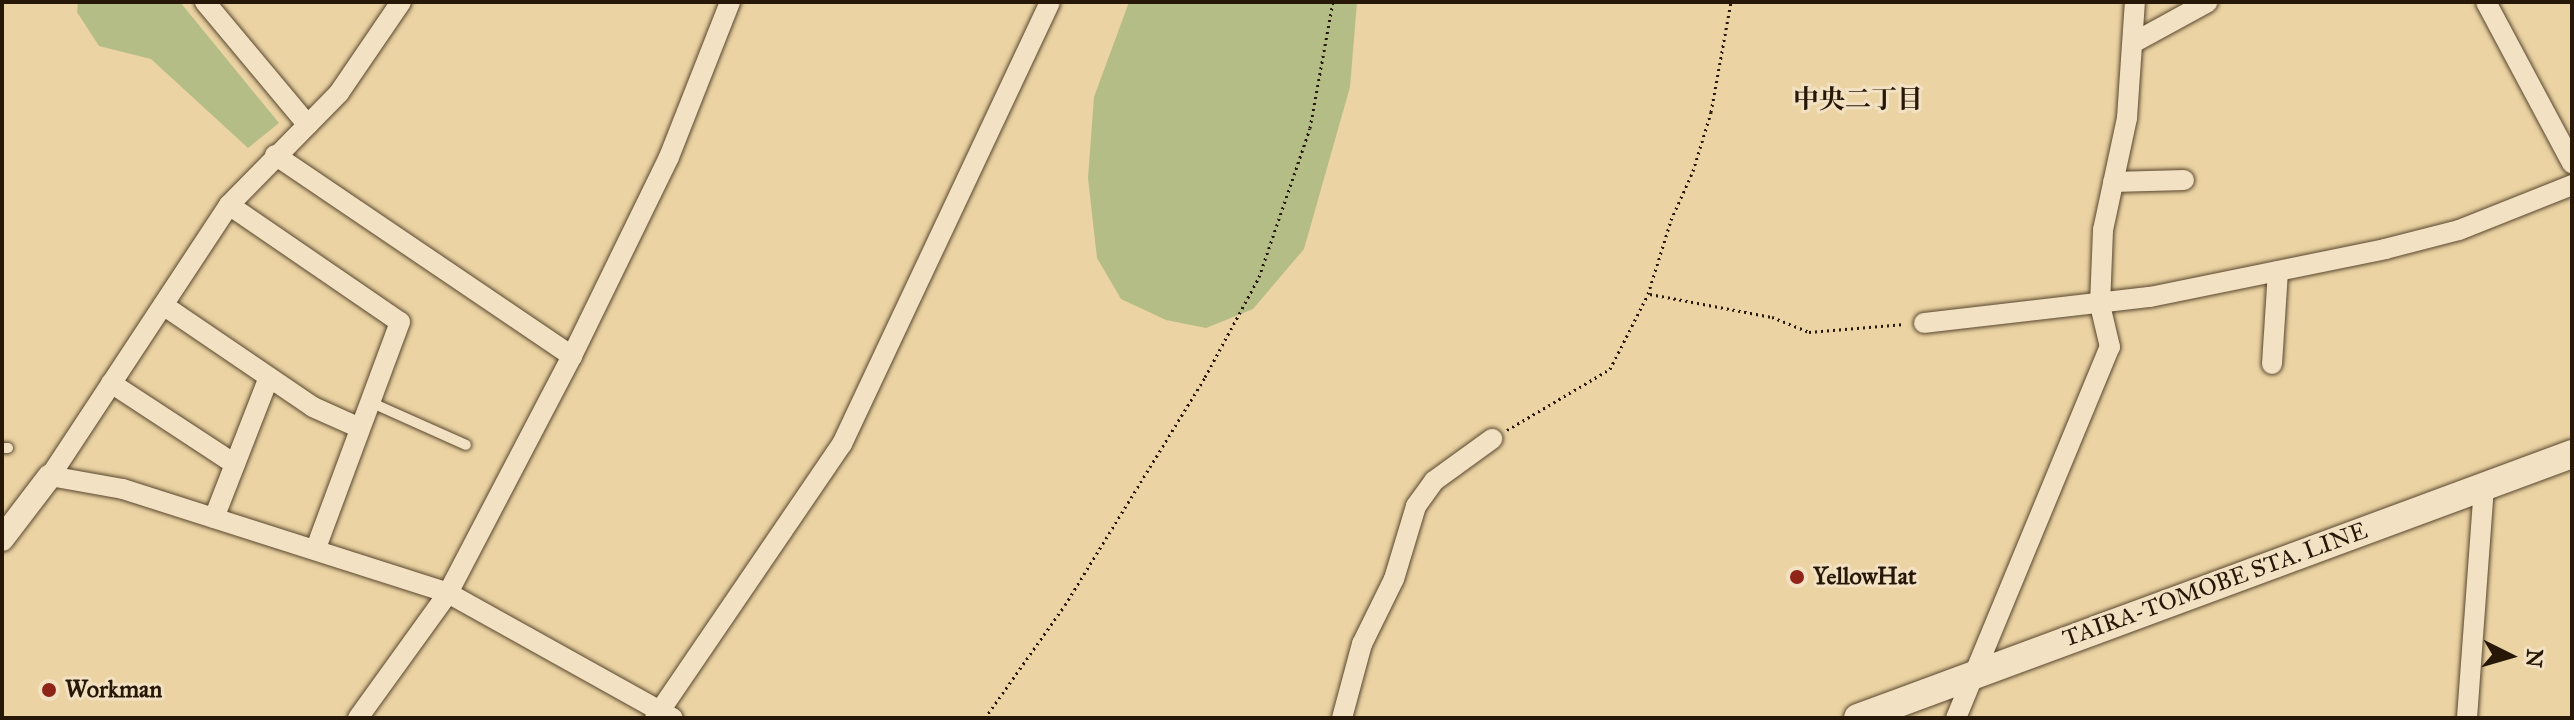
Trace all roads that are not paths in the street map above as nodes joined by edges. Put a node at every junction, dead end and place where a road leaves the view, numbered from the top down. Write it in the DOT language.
graph roads {
  1 [pos="205,2"];
  2 [pos="730,2"];
  3 [pos="1050,2"];
  4 [pos="2135,2"];
  5 [pos="2208,2"];
  6 [pos="2486,2"];
  7 [pos="399,3"];
  8 [pos="2133,43"];
  9 [pos="308,125"];
  10 [pos="275,155"];
  11 [pos="2572,163"];
  12 [pos="2184,180"];
  13 [pos="2113,182"];
  14 [pos="2572,185"];
  15 [pos="229,205"];
  16 [pos="2278,271"];
  17 [pos="163,305"];
  18 [pos="2100,305"];
  19 [pos="1924,323"];
  20 [pos="572,356"];
  21 [pos="2272,364"];
  22 [pos="269,377"];
  23 [pos="111,383"];
  24 [pos="370,402"];
  25 [pos="360,428"];
  26 [pos="1492,439"];
  27 [pos="466,445"];
  28 [pos="2572,454"];
  29 [pos="235,464"];
  30 [pos="50,476"];
  31 [pos="2484,486"];
  32 [pos="214,518"];
  33 [pos="2,539"];
  34 [pos="315,550"];
  35 [pos="448,593"];
  36 [pos="1972,676"];
  37 [pos="663,716"];
  38 [pos="358,718"];
  39 [pos="1342,718"];
  40 [pos="1858,718"];
  41 [pos="1956,718"];
  42 [pos="2467,718"];
  1 -- 9 [label="street"];
  2 -- 20 [label="street"];
  3 -- 37 [label="street"];
  4 -- 8 [label="street"];
  5 -- 8 [label="street"];
  6 -- 11 [label="street"];
  7 -- 9 [label="street"];
  8 -- 13 [label="street"];
  9 -- 10 [label="street"];
  10 -- 15 [label="street"];
  10 -- 20 [label="street"];
  12 -- 13 [label="street"];
  13 -- 18 [label="street"];
  14 -- 16 [label="street"];
  15 -- 17 [label="street"];
  15 -- 24 [label="street"];
  16 -- 18 [label="street"];
  16 -- 21 [label="street"];
  17 -- 22 [label="street"];
  17 -- 23 [label="street"];
  18 -- 19 [label="street"];
  18 -- 36 [label="street"];
  20 -- 35 [label="street"];
  22 -- 25 [label="street"];
  22 -- 29 [label="street"];
  23 -- 29 [label="street"];
  23 -- 30 [label="street"];
  24 -- 25 [label="street"];
  24 -- 27 [label="lane"];
  25 -- 34 [label="street"];
  26 -- 39 [label="street"];
  28 -- 31 [label="main road, TAIRA-TOMOBE STA. LINE"];
  29 -- 32 [label="street"];
  30 -- 32 [label="street"];
  30 -- 33 [label="street"];
  31 -- 36 [label="main road, TAIRA-TOMOBE STA. LINE"];
  31 -- 42 [label="street"];
  32 -- 34 [label="street"];
  34 -- 35 [label="street"];
  35 -- 37 [label="street"];
  35 -- 38 [label="street"];
  36 -- 40 [label="main road, TAIRA-TOMOBE STA. LINE"];
  36 -- 41 [label="street"];
}
